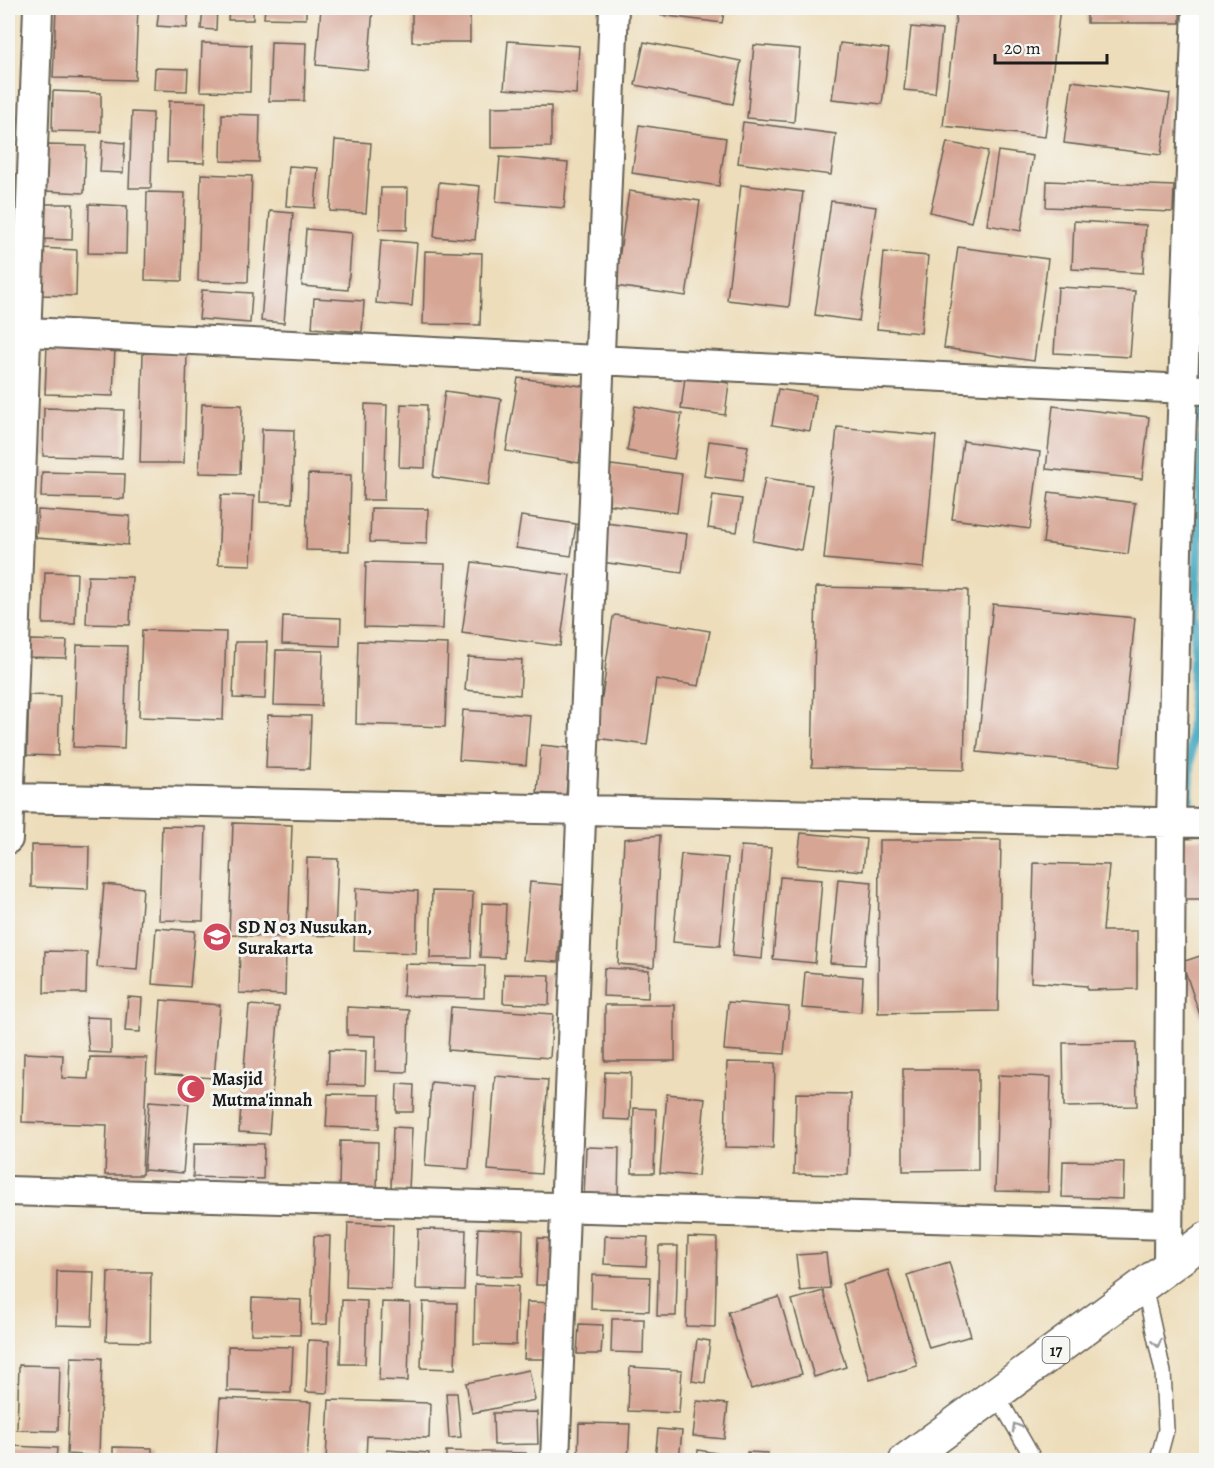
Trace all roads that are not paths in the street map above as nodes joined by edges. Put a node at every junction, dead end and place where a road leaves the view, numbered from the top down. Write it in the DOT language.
graph roads {
  1 [pos="38,8"];
  2 [pos="614,8"];
  3 [pos="1197,8"];
  4 [pos="17,332"];
  5 [pos="600,361"];
  6 [pos="1193,390"];
  7 [pos="8,798"];
  8 [pos="581,810"];
  9 [pos="1185,823"];
  10 [pos="8,839"];
  11 [pos="8,1191"];
  12 [pos="566,1207"];
  13 [pos="1168,1225"];
  14 [pos="1206,1239"];
  15 [pos="1156,1276"];
  16 [pos="996,1394"];
  17 [pos="555,1461"];
  18 [pos="906,1461"];
  19 [pos="1034,1461"];
  20 [pos="1158,1461"];
  1 -- 4 [label="street"];
  2 -- 5 [label="street"];
  3 -- 6 [label="street"];
  4 -- 5 [label="street"];
  4 -- 7 [label="street"];
  5 -- 6 [label="street"];
  5 -- 8 [label="street"];
  6 -- 9 [label="street"];
  7 -- 8 [label="street"];
  7 -- 10 [label="street"];
  8 -- 9 [label="street"];
  8 -- 12 [label="street"];
  9 -- 13 [label="street"];
  11 -- 12 [label="street"];
  12 -- 13 [label="street"];
  12 -- 17 [label="street"];
  13 -- 15 [label="street"];
  14 -- 15 [label="highway, 17"];
  15 -- 16 [label="highway, 17"];
  15 -- 20 [label="lane, one-way"];
  16 -- 18 [label="highway, 17"];
  19 -- 16 [label="lane, one-way"];
}
